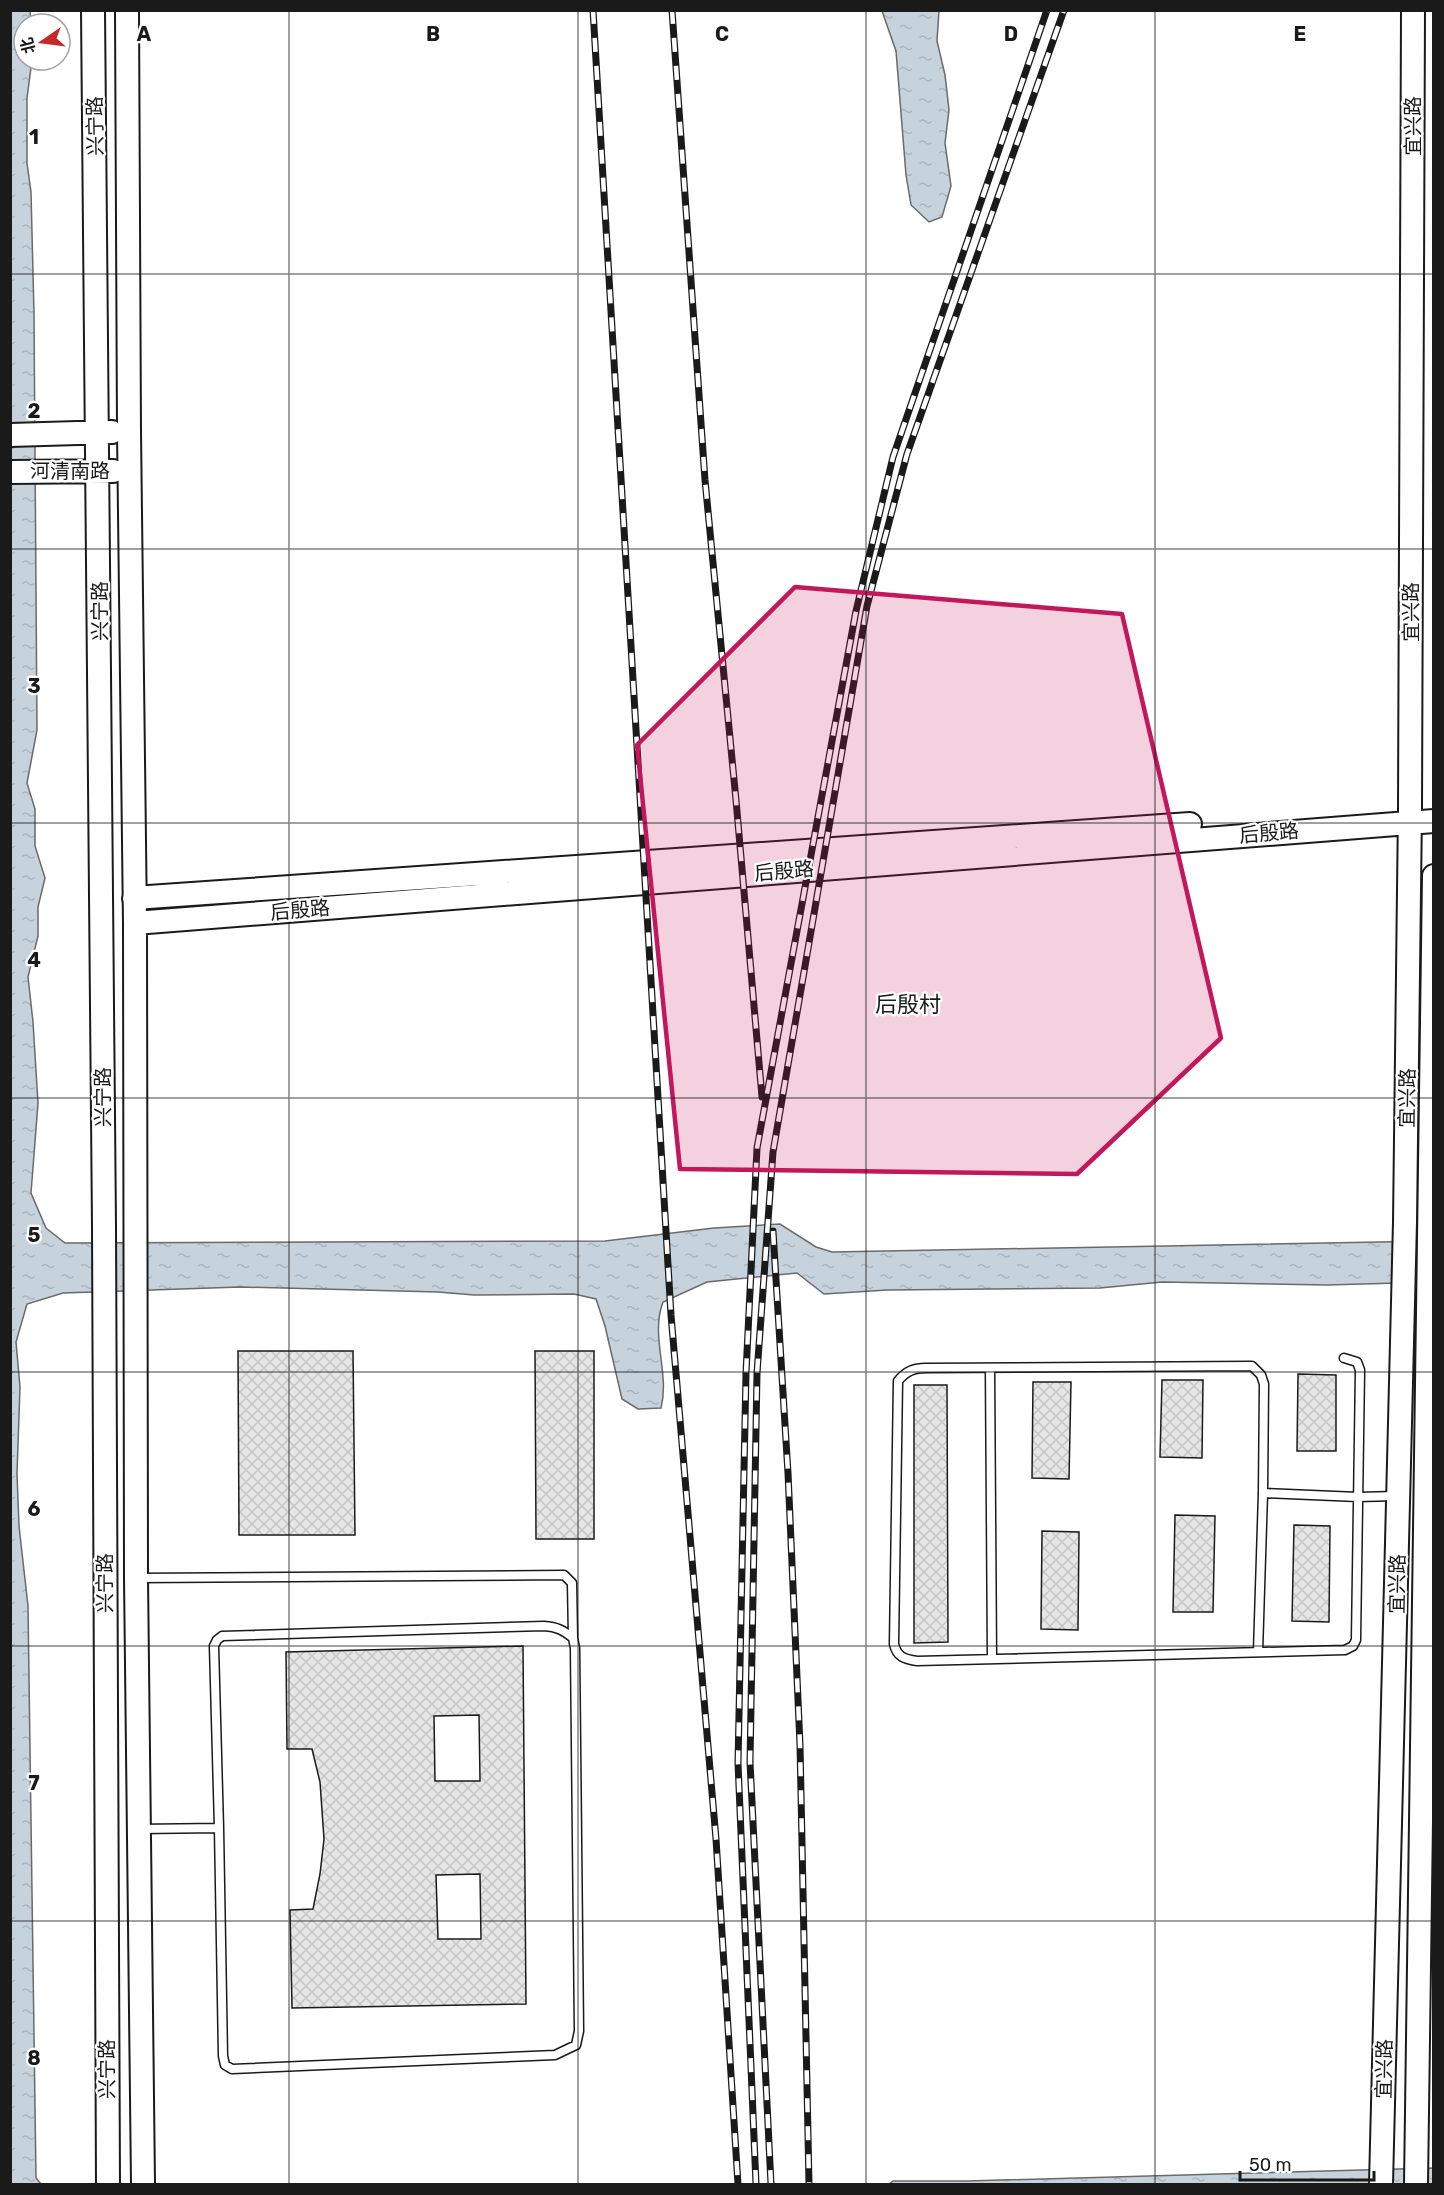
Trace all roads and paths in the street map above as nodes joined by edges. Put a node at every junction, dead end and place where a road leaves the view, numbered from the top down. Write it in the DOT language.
graph roads {
  1 [pos="93,10"];
  2 [pos="127,10"];
  3 [pos="1413,10"];
  4 [pos="129,431"];
  5 [pos="98,432"];
  6 [pos="16,435"];
  7 [pos="99,471"];
  8 [pos="130,471"];
  9 [pos="20,472"];
  10 [pos="1434,807"];
  11 [pos="1410,815"];
  12 [pos="1434,821"];
  13 [pos="1434,876"];
  14 [pos="134,898"];
  15 [pos="135,923"];
  16 [pos="1344,1358"];
  17 [pos="990,1368"];
  18 [pos="1263,1493"];
  19 [pos="1399,1496"];
  20 [pos="1358,1497"];
  21 [pos="136,1578"];
  22 [pos="573,1638"];
  23 [pos="1258,1653"];
  24 [pos="993,1659"];
  25 [pos="219,1828"];
  26 [pos="139,1829"];
  27 [pos="143,2174"];
  28 [pos="108,2177"];
  29 [pos="1382,2184"];
  30 [pos="1416,2184"];
  1 -- 5 [label="main road, 兴宁路"];
  2 -- 4 [label="main road"];
  3 -- 11 [label="main road, 宜兴路"];
  4 -- 5 [label="main road, 河清南路"];
  4 -- 8 [label="main road"];
  5 -- 6 [label="main road, 河清南路"];
  5 -- 7 [label="main road, 兴宁路"];
  7 -- 8 [label="main road, 河清南路"];
  7 -- 9 [label="main road, 河清南路"];
  7 -- 28 [label="main road, 兴宁路"];
  8 -- 14 [label="main road"];
  10 -- 11 [label="main road, 后殷路"];
  11 -- 12 [label="main road, 后殷路"];
  11 -- 14 [label="main road, 后殷路"];
  11 -- 15 [label="main road, 后殷路"];
  11 -- 19 [label="main road, 宜兴路"];
  13 -- 30 [label="main road, 宜兴路"];
  14 -- 15 [label="main road"];
  15 -- 21 [label="main road"];
  16 -- 20 [label="lane"];
  17 -- 18 [label="lane"];
  17 -- 24 [label="lane"];
  17 -- 24 [label="lane"];
  18 -- 20 [label="lane"];
  18 -- 23 [label="lane"];
  19 -- 20 [label="lane"];
  19 -- 29 [label="main road, 宜兴路"];
  20 -- 23 [label="lane"];
  21 -- 22 [label="lane"];
  21 -- 26 [label="main road"];
  22 -- 25 [label="lane"];
  22 -- 25 [label="lane"];
  23 -- 24 [label="lane"];
  25 -- 26 [label="lane"];
  26 -- 27 [label="main road"];
}
